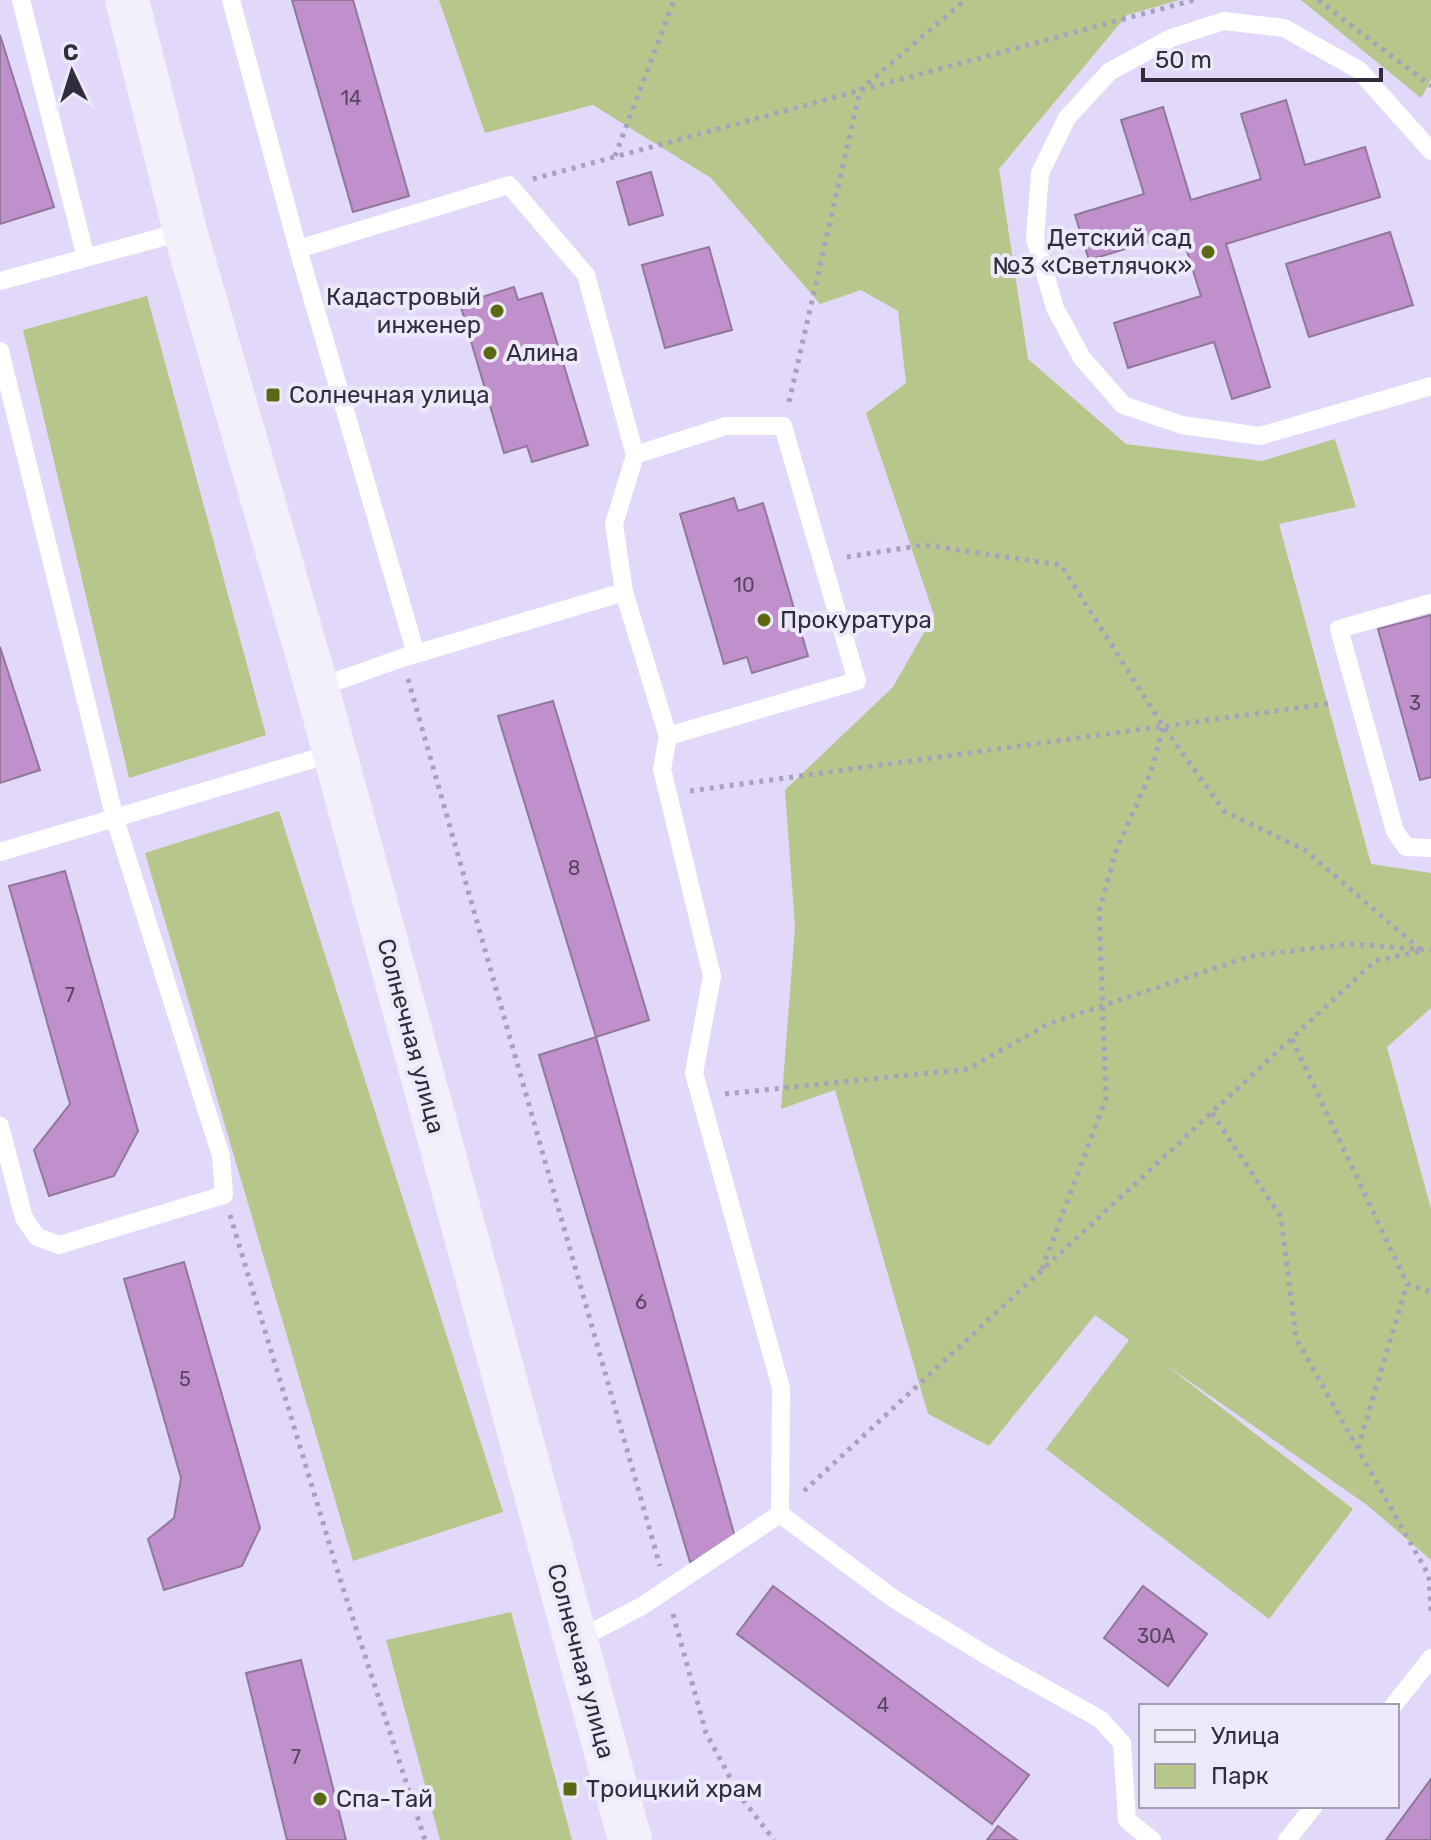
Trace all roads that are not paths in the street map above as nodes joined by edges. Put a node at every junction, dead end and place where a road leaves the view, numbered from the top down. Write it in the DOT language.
graph roads {
  1 [pos="21,0"];
  2 [pos="127,0"];
  3 [pos="231,0"];
  4 [pos="1431,151"];
  5 [pos="185,231"];
  6 [pos="298,249"];
  7 [pos="86,258"];
  8 [pos="0,281"];
  9 [pos="0,351"];
  10 [pos="1431,386"];
  11 [pos="635,455"];
  12 [pos="624,592"];
  13 [pos="1431,603"];
  14 [pos="409,656"];
  15 [pos="317,688"];
  16 [pos="668,736"];
  17 [pos="334,753"];
  18 [pos="115,819"];
  19 [pos="1431,848"];
  20 [pos="0,852"];
  21 [pos="0,1126"];
  22 [pos="780,1514"];
  23 [pos="575,1641"];
  24 [pos="1431,1658"];
  25 [pos="1395,1704"];
  26 [pos="1312,1808"];
  27 [pos="630,1840"];
  28 [pos="1152,1840"];
  29 [pos="1287,1840"];
  1 -- 7 [label="lane"];
  2 -- 5 [label="main road, Солнечная улица"];
  3 -- 6 [label="lane"];
  4 -- 10 [label="lane"];
  5 -- 7 [label="lane"];
  5 -- 15 [label="main road, Солнечная улица"];
  6 -- 11 [label="lane"];
  6 -- 14 [label="lane"];
  7 -- 8 [label="lane"];
  9 -- 18 [label="lane"];
  11 -- 12 [label="lane"];
  11 -- 16 [label="lane"];
  12 -- 14 [label="lane"];
  12 -- 16 [label="lane"];
  13 -- 19 [label="lane"];
  14 -- 15 [label="lane"];
  15 -- 17 [label="main road, Солнечная улица"];
  16 -- 22 [label="lane"];
  17 -- 18 [label="lane"];
  17 -- 23 [label="main road, Солнечная улица"];
  18 -- 20 [label="lane"];
  18 -- 21 [label="lane"];
  22 -- 23 [label="lane"];
  22 -- 28 [label="lane"];
  23 -- 27 [label="main road, Солнечная улица"];
  24 -- 25 [label="lane"];
  26 -- 29 [label="lane"];
}
